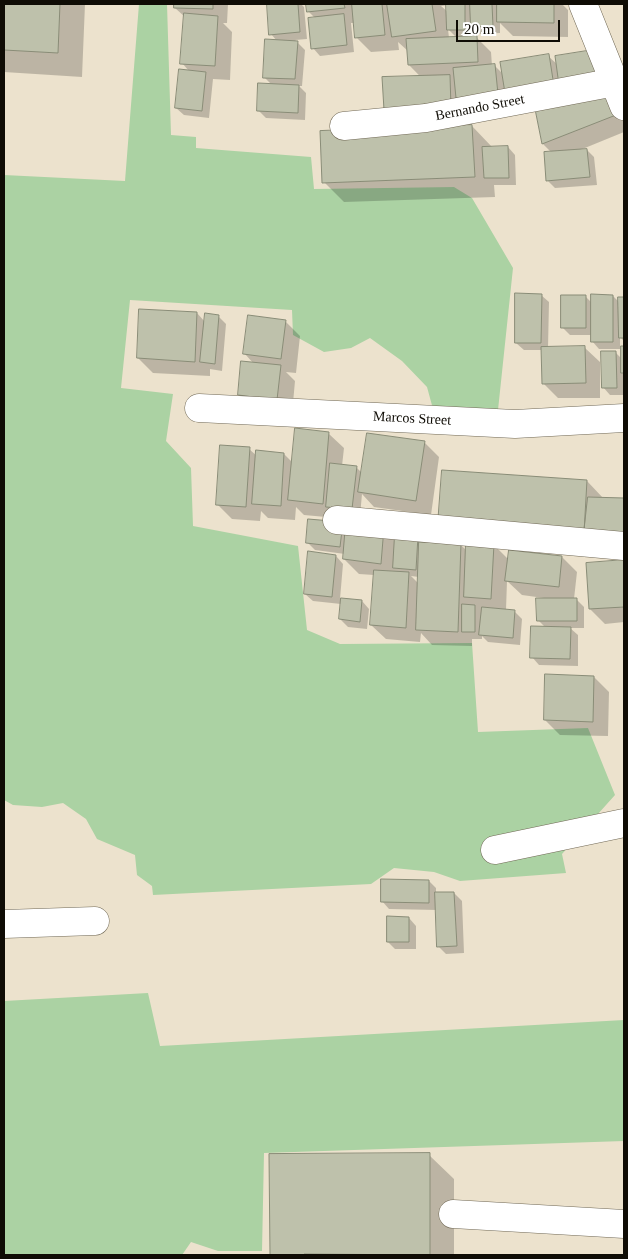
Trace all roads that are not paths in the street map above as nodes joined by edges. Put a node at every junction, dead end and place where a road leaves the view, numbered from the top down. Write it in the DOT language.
graph roads {
  1 [pos="583,4"];
  2 [pos="620,94"];
  3 [pos="344,126"];
  4 [pos="199,408"];
  5 [pos="624,418"];
  6 [pos="337,520"];
  7 [pos="624,546"];
  8 [pos="624,823"];
  9 [pos="494,850"];
  10 [pos="95,922"];
  11 [pos="4,924"];
  12 [pos="454,1214"];
  13 [pos="624,1224"];
  1 -- 2 [label="street"];
  2 -- 3 [label="street, Bernando Street"];
  4 -- 5 [label="street, Marcos Street"];
  6 -- 7 [label="street"];
  8 -- 9 [label="street"];
  10 -- 11 [label="street"];
  12 -- 13 [label="street"];
}
